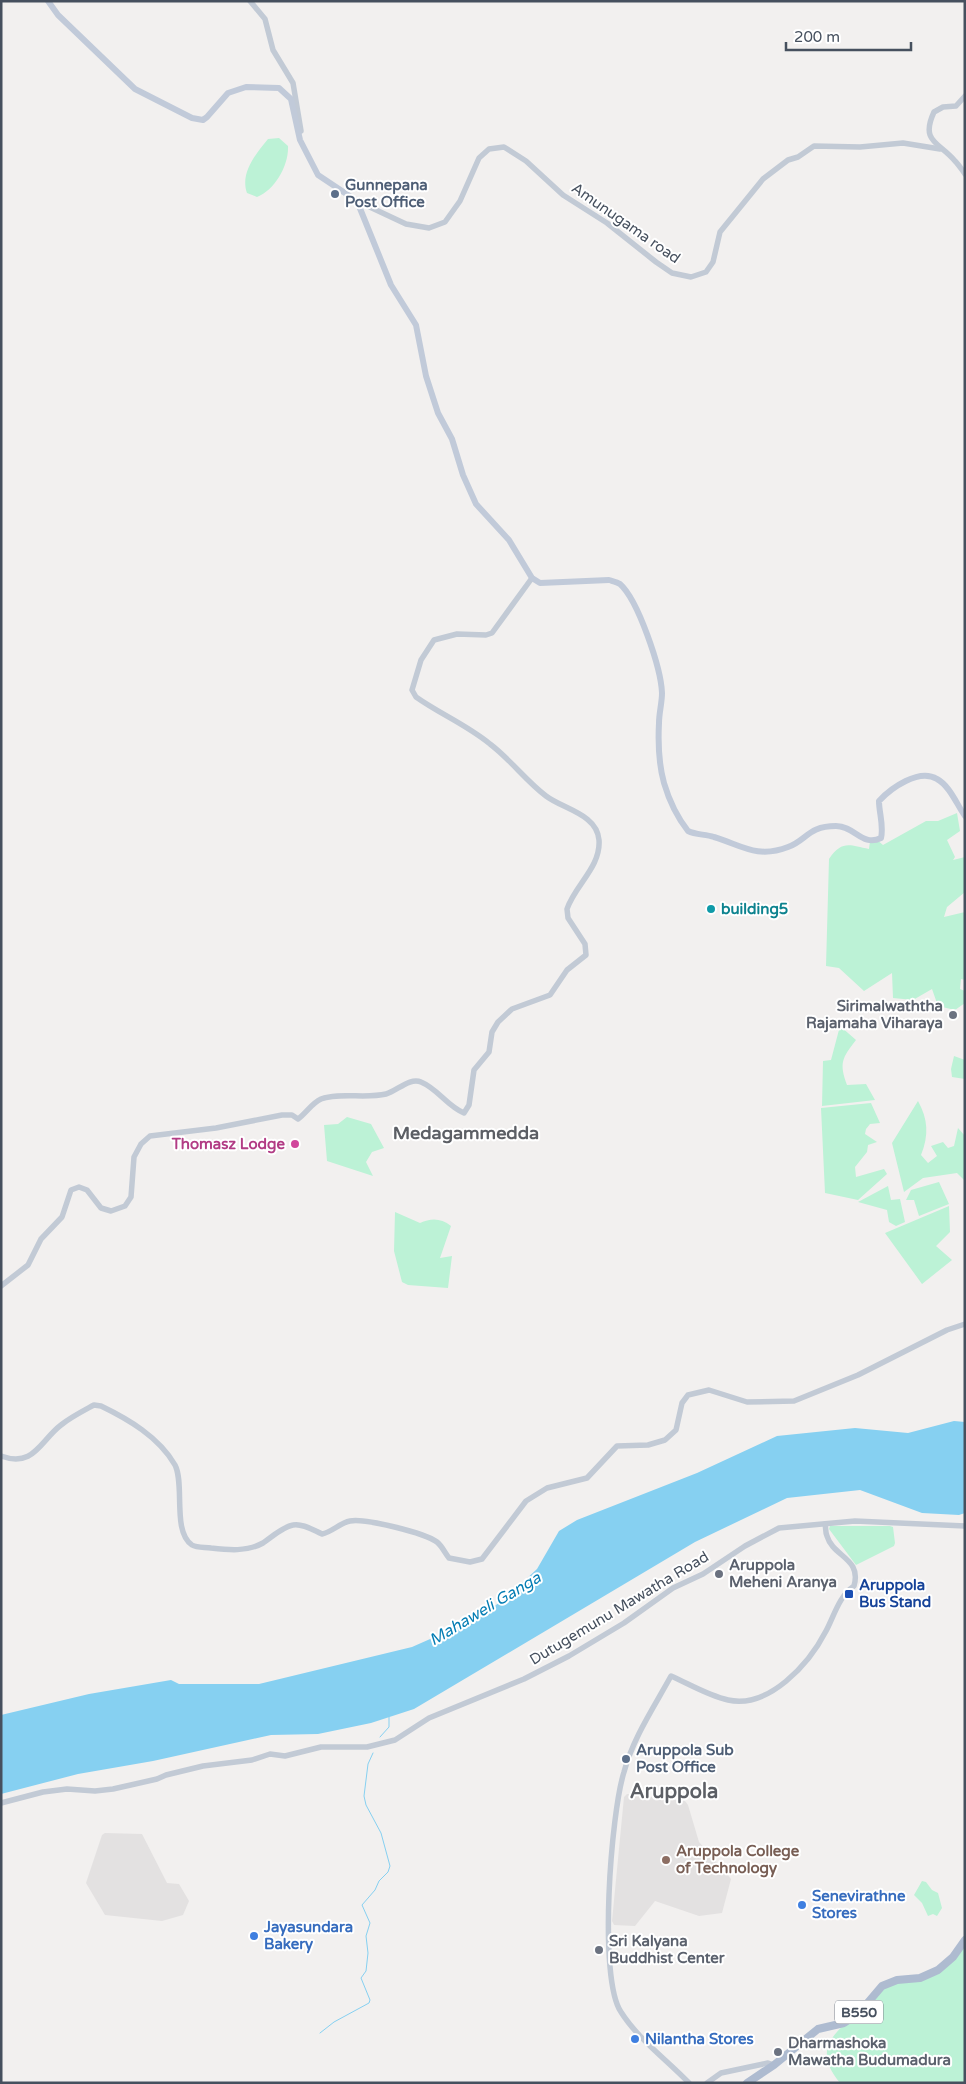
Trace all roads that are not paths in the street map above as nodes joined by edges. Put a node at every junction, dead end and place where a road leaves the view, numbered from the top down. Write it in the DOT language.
graph roads {
  1 [pos="48,1"];
  2 [pos="250,1"];
  3 [pos="965,96"];
  4 [pos="300,140"];
  5 [pos="940,149"];
  6 [pos="965,174"];
  7 [pos="357,201"];
  8 [pos="532,578"];
  9 [pos="965,816"];
  10 [pos="1,1286"];
  11 [pos="965,1324"];
  12 [pos="1,1456"];
  13 [pos="825,1524"];
  14 [pos="965,1526"];
  15 [pos="1,1803"];
  16 [pos="965,1940"];
  17 [pos="774,2065"];
  18 [pos="689,2083"];
  19 [pos="707,2083"];
  20 [pos="747,2083"];
  1 -- 4 [label="main road"];
  2 -- 4 [label="street"];
  3 -- 5 [label="street"];
  4 -- 7 [label="main road"];
  5 -- 6 [label="street"];
  5 -- 7 [label="street, Amunugama road"];
  7 -- 8 [label="main road"];
  8 -- 9 [label="main road"];
  8 -- 10 [label="street"];
  11 -- 12 [label="street"];
  13 -- 14 [label="street, Dutugemunu Mawatha Road"];
  13 -- 15 [label="street, Dutugemunu Mawatha Road"];
  13 -- 18 [label="street"];
  16 -- 17 [label="main road, B550"];
  17 -- 19 [label="street"];
  17 -- 20 [label="main road, B550"];
}
